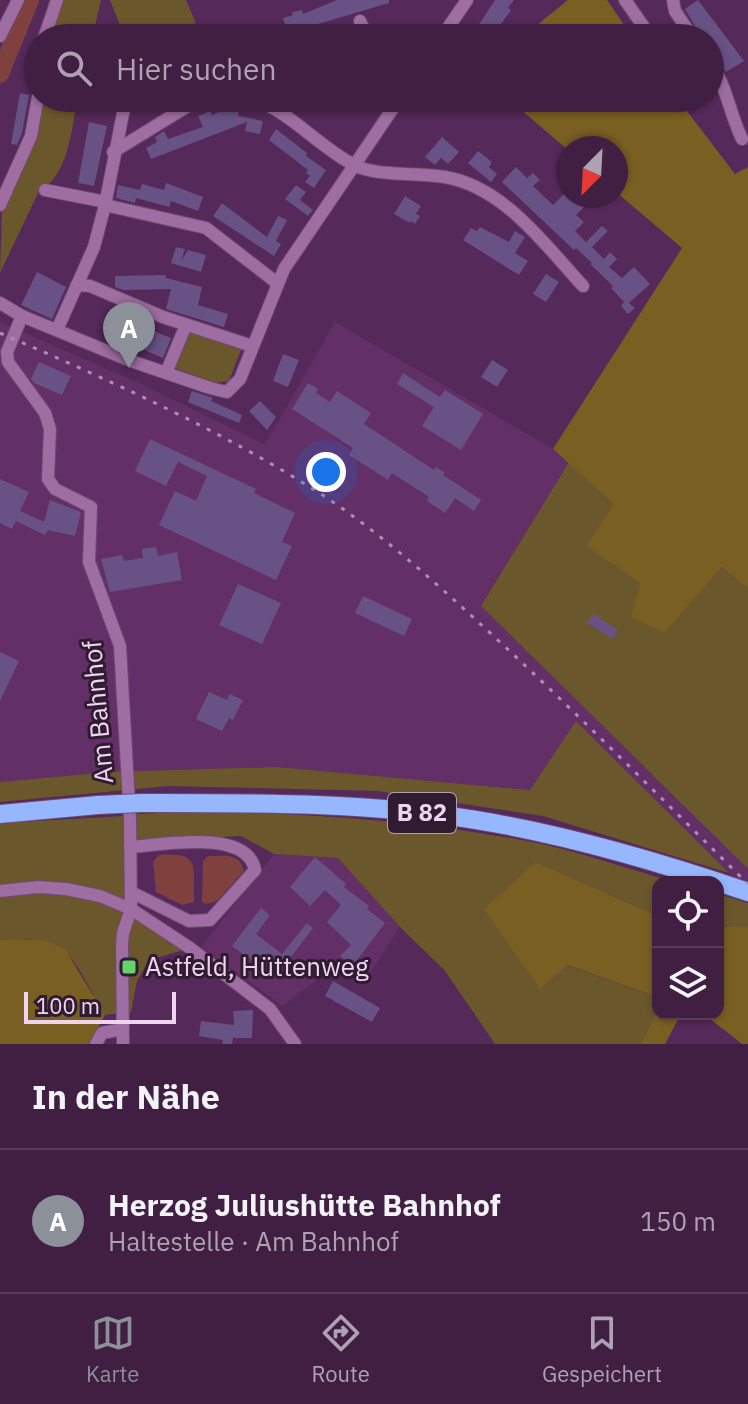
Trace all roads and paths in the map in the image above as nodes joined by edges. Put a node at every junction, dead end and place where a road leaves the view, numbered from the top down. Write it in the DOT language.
graph roads {
  1 [pos="18,0"];
  2 [pos="57,0"];
  3 [pos="467,0"];
  4 [pos="625,0"];
  5 [pos="673,0"];
  6 [pos="360,21"];
  7 [pos="49,24"];
  8 [pos="361,24"];
  9 [pos="451,24"];
  10 [pos="642,24"];
  11 [pos="684,24"];
  12 [pos="0,36"];
  13 [pos="724,89"];
  14 [pos="35,112"];
  15 [pos="123,112"];
  16 [pos="178,112"];
  17 [pos="279,112"];
  18 [pos="390,112"];
  19 [pos="742,139"];
  20 [pos="113,152"];
  21 [pos="354,165"];
  22 [pos="45,190"];
  23 [pos="106,204"];
  24 [pos="0,205"];
  25 [pos="277,283"];
  26 [pos="77,285"];
  27 [pos="583,286"];
  28 [pos="0,303"];
  29 [pos="22,316"];
  30 [pos="186,325"];
  31 [pos="57,330"];
  32 [pos="252,346"];
  33 [pos="166,373"];
  34 [pos="0,814"];
  35 [pos="130,847"];
  36 [pos="0,891"];
  37 [pos="131,892"];
  38 [pos="748,892"];
  39 [pos="131,909"];
  40 [pos="123,1029"];
  41 [pos="96,1044"];
  42 [pos="123,1044"];
  43 [pos="295,1044"];
  1 -- 12 [label="street"];
  2 -- 7 [label="street"];
  3 -- 9 [label="street"];
  4 -- 10 [label="street"];
  5 -- 11 [label="street"];
  6 -- 8 [label="street"];
  13 -- 19 [label="street"];
  14 -- 24 [label="street"];
  15 -- 20 [label="street"];
  16 -- 20 [label="street"];
  17 -- 21 [label="street"];
  18 -- 21 [label="street"];
  20 -- 23 [label="street"];
  21 -- 25 [label="street"];
  21 -- 27 [label="street"];
  22 -- 23 [label="street"];
  23 -- 25 [label="street"];
  23 -- 26 [label="street"];
  25 -- 32 [label="street"];
  26 -- 30 [label="street"];
  26 -- 31 [label="street"];
  28 -- 29 [label="street"];
  29 -- 31 [label="street"];
  29 -- 35 [label="street, Am Bahnhof"];
  30 -- 32 [label="street"];
  30 -- 33 [label="street"];
  31 -- 33 [label="street"];
  32 -- 33 [label="street"];
  34 -- 38 [label="highway, B 82, bridge"];
  35 -- 37 [label="street, Am Bahnhof"];
  35 -- 37 [label="street"];
  36 -- 39 [label="street"];
  37 -- 39 [label="street, Am Bahnhof"];
  39 -- 40 [label="street, Am Bahnhof"];
  39 -- 43 [label="street"];
  40 -- 41 [label="street"];
  40 -- 42 [label="street, Am Bahnhof"];
}
